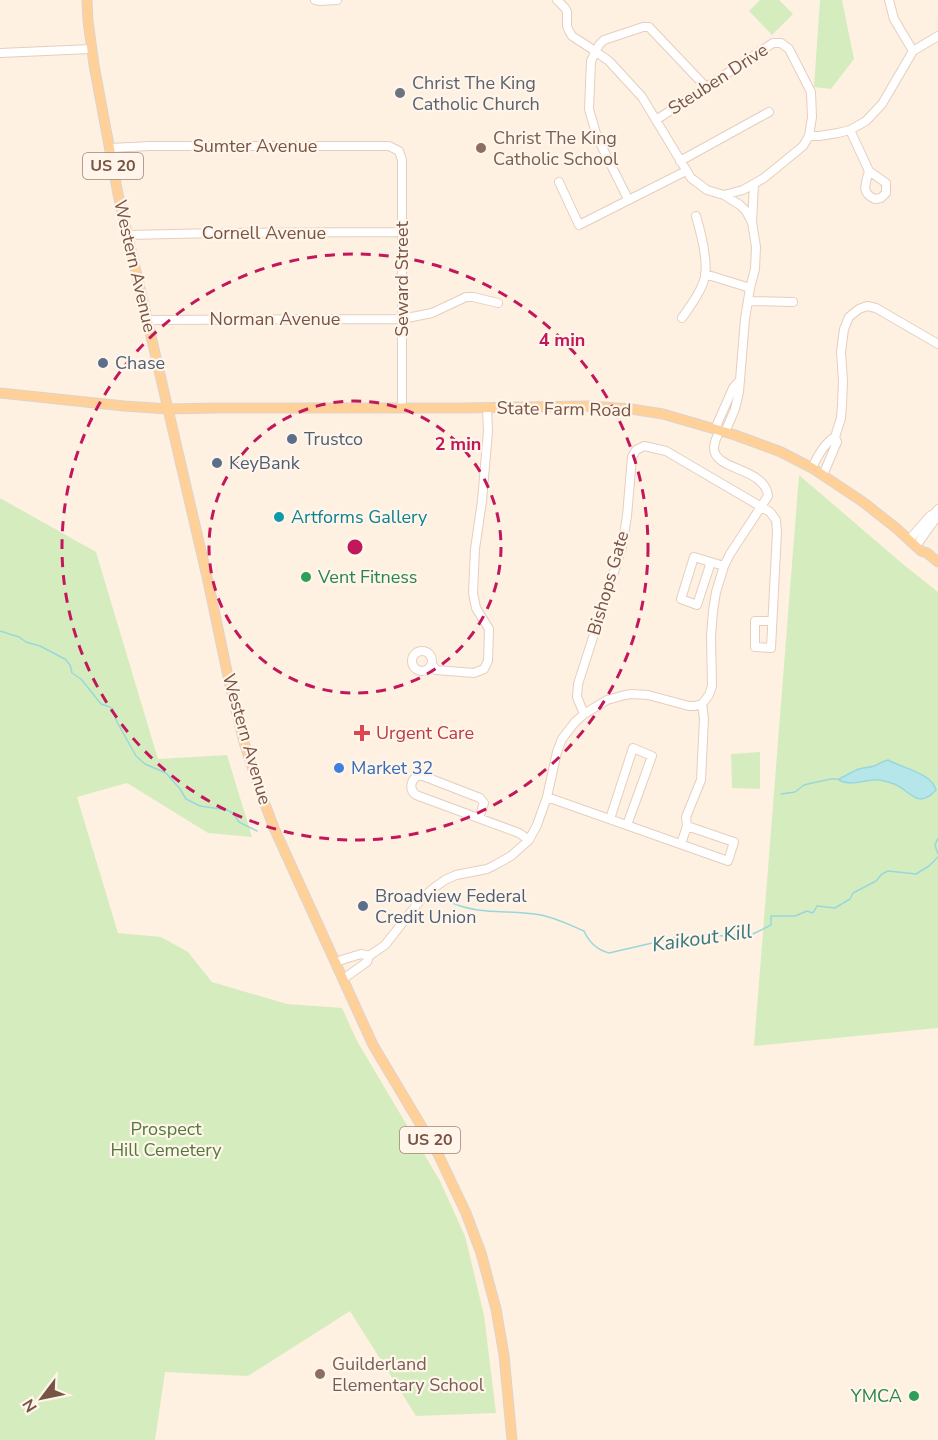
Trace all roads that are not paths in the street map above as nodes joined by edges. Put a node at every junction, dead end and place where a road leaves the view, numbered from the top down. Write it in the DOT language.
graph roads {
  1 [pos="87,0"];
  2 [pos="315,0"];
  3 [pos="337,0"];
  4 [pos="556,0"];
  5 [pos="889,0"];
  6 [pos="938,36"];
  7 [pos="91,49"];
  8 [pos="595,51"];
  9 [pos="913,51"];
  10 [pos="0,53"];
  11 [pos="705,86"];
  12 [pos="769,112"];
  13 [pos="656,120"];
  14 [pos="850,130"];
  15 [pos="809,136"];
  16 [pos="110,148"];
  17 [pos="399,151"];
  18 [pos="680,161"];
  19 [pos="686,171"];
  20 [pos="869,171"];
  21 [pos="559,182"];
  22 [pos="754,184"];
  23 [pos="724,195"];
  24 [pos="628,199"];
  25 [pos="696,216"];
  26 [pos="752,222"];
  27 [pos="401,232"];
  28 [pos="127,235"];
  29 [pos="705,274"];
  30 [pos="750,288"];
  31 [pos="748,301"];
  32 [pos="793,302"];
  33 [pos="498,303"];
  34 [pos="682,318"];
  35 [pos="402,319"];
  36 [pos="147,320"];
  37 [pos="938,344"];
  38 [pos="0,393"];
  39 [pos="402,408"];
  40 [pos="488,408"];
  41 [pos="168,409"];
  42 [pos="720,430"];
  43 [pos="835,437"];
  44 [pos="812,468"];
  45 [pos="823,475"];
  46 [pos="762,507"];
  47 [pos="937,511"];
  48 [pos="916,545"];
  49 [pos="711,562"];
  50 [pos="938,562"];
  51 [pos="724,566"];
  52 [pos="938,570"];
  53 [pos="772,621"];
  54 [pos="432,664"];
  55 [pos="702,704"];
  56 [pos="584,714"];
  57 [pos="547,797"];
  58 [pos="479,818"];
  59 [pos="610,819"];
  60 [pos="627,825"];
  61 [pos="687,826"];
  62 [pos="530,840"];
  63 [pos="681,844"];
  64 [pos="369,956"];
  65 [pos="335,962"];
  66 [pos="343,980"];
  67 [pos="512,1440"];
  1 -- 7 [label="main road, Western Avenue / US 20"];
  2 -- 3 [label="street"];
  4 -- 8 [label="street"];
  5 -- 9 [label="street"];
  6 -- 9 [label="street"];
  7 -- 10 [label="street"];
  7 -- 16 [label="main road, Western Avenue / US 20"];
  8 -- 11 [label="street"];
  8 -- 13 [label="street"];
  8 -- 24 [label="street"];
  9 -- 14 [label="street"];
  11 -- 13 [label="street, Steuben Drive"];
  11 -- 15 [label="street, Steuben Drive"];
  12 -- 18 [label="street"];
  13 -- 18 [label="street"];
  14 -- 15 [label="street"];
  14 -- 20 [label="street"];
  15 -- 22 [label="street"];
  16 -- 17 [label="street, Sumter Avenue"];
  16 -- 28 [label="main road, Western Avenue / US 20"];
  17 -- 27 [label="street, Seward Street"];
  18 -- 19 [label="street"];
  19 -- 23 [label="street"];
  19 -- 24 [label="street"];
  21 -- 24 [label="street"];
  22 -- 23 [label="street"];
  22 -- 26 [label="street"];
  23 -- 26 [label="street"];
  25 -- 29 [label="street"];
  26 -- 30 [label="street"];
  27 -- 28 [label="street, Cornell Avenue"];
  27 -- 35 [label="street, Seward Street"];
  28 -- 36 [label="main road, Western Avenue / US 20"];
  29 -- 30 [label="street"];
  29 -- 34 [label="street"];
  30 -- 31 [label="street"];
  31 -- 32 [label="street"];
  31 -- 42 [label="street"];
  33 -- 35 [label="street, Norman Avenue"];
  35 -- 36 [label="street, Norman Avenue"];
  35 -- 39 [label="street, Seward Street"];
  36 -- 41 [label="main road, Western Avenue / US 20"];
  37 -- 43 [label="street"];
  38 -- 41 [label="main road, State Farm Road"];
  39 -- 40 [label="main road, State Farm Road"];
  39 -- 41 [label="main road, State Farm Road"];
  40 -- 42 [label="main road, State Farm Road"];
  40 -- 54 [label="street"];
  41 -- 65 [label="main road, Western Avenue / US 20"];
  42 -- 44 [label="main road, State Farm Road"];
  42 -- 46 [label="street"];
  43 -- 44 [label="street"];
  43 -- 45 [label="street"];
  44 -- 45 [label="main road, State Farm Road"];
  45 -- 48 [label="main road, State Farm Road"];
  46 -- 51 [label="street"];
  46 -- 53 [label="street"];
  46 -- 56 [label="street, Bishops Gate"];
  47 -- 48 [label="street"];
  48 -- 50 [label="main road, State Farm Road"];
  48 -- 52 [label="main road, State Farm Road"];
  49 -- 49 [label="street"];
  49 -- 51 [label="street"];
  51 -- 55 [label="street"];
  55 -- 56 [label="street"];
  55 -- 61 [label="street"];
  56 -- 57 [label="street"];
  57 -- 59 [label="street"];
  57 -- 62 [label="street"];
  58 -- 58 [label="street"];
  58 -- 62 [label="street"];
  59 -- 60 [label="street"];
  59 -- 60 [label="street"];
  60 -- 63 [label="street"];
  61 -- 63 [label="street"];
  61 -- 63 [label="street"];
  62 -- 64 [label="street"];
  64 -- 65 [label="street"];
  64 -- 66 [label="street"];
  65 -- 66 [label="main road, Western Avenue / US 20"];
  66 -- 67 [label="main road, Western Avenue / US 20"];
}
